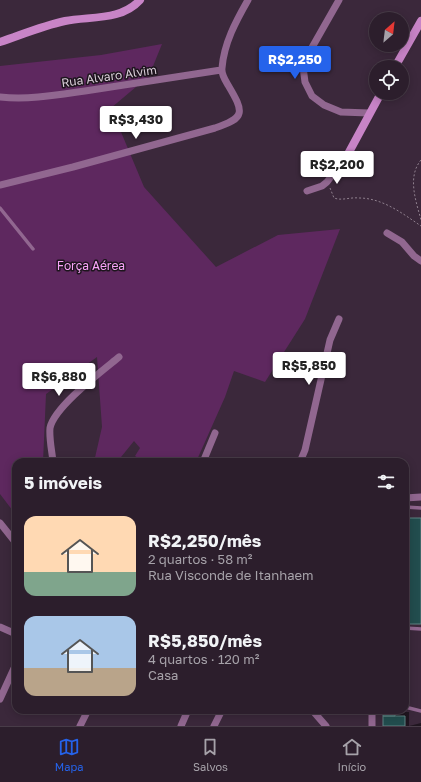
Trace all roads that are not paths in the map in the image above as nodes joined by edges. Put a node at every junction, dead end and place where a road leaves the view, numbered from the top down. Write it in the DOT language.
graph roads {
  1 [pos="140,0"];
  2 [pos="248,0"];
  3 [pos="339,0"];
  4 [pos="421,21"];
  5 [pos="0,42"];
  6 [pos="399,60"];
  7 [pos="221,70"];
  8 [pos="0,97"];
  9 [pos="376,100"];
  10 [pos="369,113"];
  11 [pos="348,154"];
  12 [pos="0,185"];
  13 [pos="307,192"];
  14 [pos="0,208"];
  15 [pos="387,233"];
  16 [pos="33,249"];
  17 [pos="421,261"];
  18 [pos="339,319"];
  19 [pos="119,357"];
  20 [pos="215,433"];
  21 [pos="53,458"];
  22 [pos="205,458"];
  23 [pos="302,458"];
  24 [pos="421,497"];
  25 [pos="409,498"];
  26 [pos="409,507"];
  27 [pos="421,508"];
  28 [pos="0,523"];
  29 [pos="12,538"];
  30 [pos="0,627"];
  31 [pos="409,628"];
  32 [pos="421,629"];
  33 [pos="12,632"];
  34 [pos="12,673"];
  35 [pos="0,699"];
  36 [pos="409,708"];
  37 [pos="421,711"];
  38 [pos="86,714"];
  39 [pos="186,714"];
  40 [pos="220,714"];
  41 [pos="316,714"];
  42 [pos="372,714"];
  43 [pos="80,726"];
  44 [pos="181,726"];
  45 [pos="214,726"];
  46 [pos="326,726"];
  47 [pos="372,726"];
  1 -- 5 [label="main road"];
  2 -- 7 [label="street"];
  3 -- 10 [label="street"];
  4 -- 6 [label="main road"];
  7 -- 8 [label="street, Rua Alvaro Alvim"];
  7 -- 12 [label="street"];
  9 -- 10 [label="main road"];
  10 -- 11 [label="main road"];
  11 -- 13 [label="street"];
  14 -- 16 [label="lane"];
  15 -- 17 [label="street"];
  18 -- 23 [label="street"];
  19 -- 21 [label="street"];
  20 -- 22 [label="street"];
  24 -- 25 [label="street"];
  26 -- 27 [label="lane"];
  28 -- 29 [label="street"];
  30 -- 33 [label="street"];
  31 -- 32 [label="lane"];
  34 -- 35 [label="street"];
  36 -- 37 [label="lane"];
  38 -- 43 [label="street"];
  39 -- 44 [label="street"];
  40 -- 45 [label="street"];
  41 -- 46 [label="street"];
  42 -- 47 [label="street"];
}
